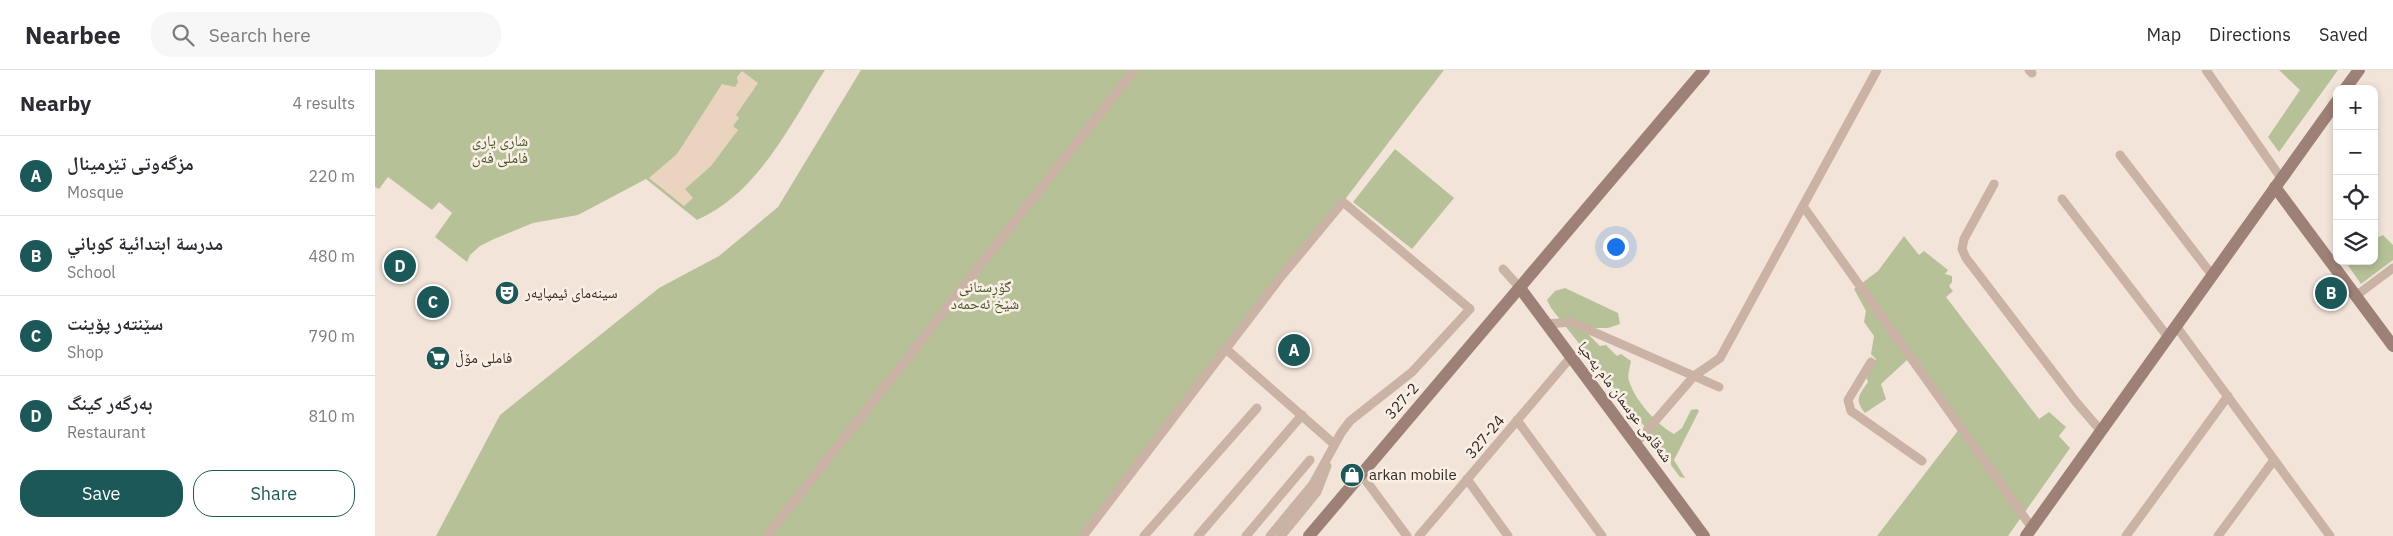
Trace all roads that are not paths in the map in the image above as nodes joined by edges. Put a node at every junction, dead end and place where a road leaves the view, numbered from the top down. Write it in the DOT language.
graph roads {
  1 [pos="1134,70"];
  2 [pos="1703,70"];
  3 [pos="1877,70"];
  4 [pos="2206,70"];
  5 [pos="2359,70"];
  6 [pos="2348,85"];
  7 [pos="2333,106"];
  8 [pos="2120,155"];
  9 [pos="2278,182"];
  10 [pos="1994,184"];
  11 [pos="2062,199"];
  12 [pos="1803,206"];
  13 [pos="2393,268"];
  14 [pos="1503,269"];
  15 [pos="2212,275"];
  16 [pos="1520,288"];
  17 [pos="2357,295"];
  18 [pos="1547,324"];
  19 [pos="2176,326"];
  20 [pos="2168,337"];
  21 [pos="2393,346"];
  22 [pos="1226,349"];
  23 [pos="1571,357"];
  24 [pos="1871,362"];
  25 [pos="1694,376"];
  26 [pos="1719,387"];
  27 [pos="2228,396"];
  28 [pos="1257,408"];
  29 [pos="1302,414"];
  30 [pos="1517,420"];
  31 [pos="2101,431"];
  32 [pos="1636,443"];
  33 [pos="1334,444"];
  34 [pos="1327,459"];
  35 [pos="1309,460"];
  36 [pos="1922,460"];
  37 [pos="2274,460"];
  38 [pos="1361,474"];
  39 [pos="1467,479"];
  40 [pos="2029,532"];
  41 [pos="767,536"];
  42 [pos="1083,536"];
  43 [pos="1144,536"];
  44 [pos="1198,536"];
  45 [pos="1246,536"];
  46 [pos="1269,536"];
  47 [pos="1281,536"];
  48 [pos="1309,536"];
  49 [pos="1407,536"];
  50 [pos="1419,536"];
  51 [pos="1508,536"];
  52 [pos="1603,536"];
  53 [pos="1704,536"];
  54 [pos="2125,536"];
  55 [pos="2218,536"];
  56 [pos="2330,536"];
  1 -- 41 [label="street"];
  2 -- 16 [label="street, 327-2"];
  3 -- 12 [label="street"];
  4 -- 9 [label="street"];
  5 -- 6 [label="street"];
  7 -- 9 [label="street"];
  8 -- 15 [label="street"];
  9 -- 15 [label="street"];
  9 -- 17 [label="street"];
  10 -- 31 [label="street"];
  11 -- 20 [label="street"];
  12 -- 25 [label="street"];
  12 -- 40 [label="street"];
  13 -- 17 [label="street"];
  14 -- 16 [label="street"];
  15 -- 19 [label="street"];
  16 -- 18 [label="street, شەقامی عوسمان مام یەحیا"];
  16 -- 38 [label="street, 327-2"];
  17 -- 21 [label="street"];
  18 -- 23 [label="street, شەقامی عوسمان مام یەحیا"];
  18 -- 25 [label="street"];
  19 -- 20 [label="street"];
  19 -- 27 [label="street"];
  20 -- 31 [label="street"];
  22 -- 29 [label="street"];
  22 -- 33 [label="street"];
  22 -- 42 [label="street"];
  23 -- 30 [label="street, 327-24"];
  23 -- 32 [label="street, شەقامی عوسمان مام یەحیا"];
  24 -- 36 [label="street"];
  25 -- 26 [label="street"];
  25 -- 32 [label="street"];
  27 -- 37 [label="street"];
  27 -- 54 [label="street"];
  28 -- 43 [label="street"];
  29 -- 33 [label="street"];
  29 -- 44 [label="street"];
  30 -- 39 [label="street, 327-24"];
  30 -- 52 [label="street"];
  31 -- 40 [label="street"];
  32 -- 53 [label="street, شەقامی عوسمان مام یەحیا"];
  33 -- 34 [label="street"];
  34 -- 46 [label="street"];
  34 -- 47 [label="street"];
  35 -- 45 [label="street"];
  37 -- 55 [label="street"];
  37 -- 56 [label="street"];
  38 -- 48 [label="street, 327-2"];
  38 -- 49 [label="street"];
  39 -- 50 [label="street, 327-24"];
  39 -- 51 [label="street"];
}
